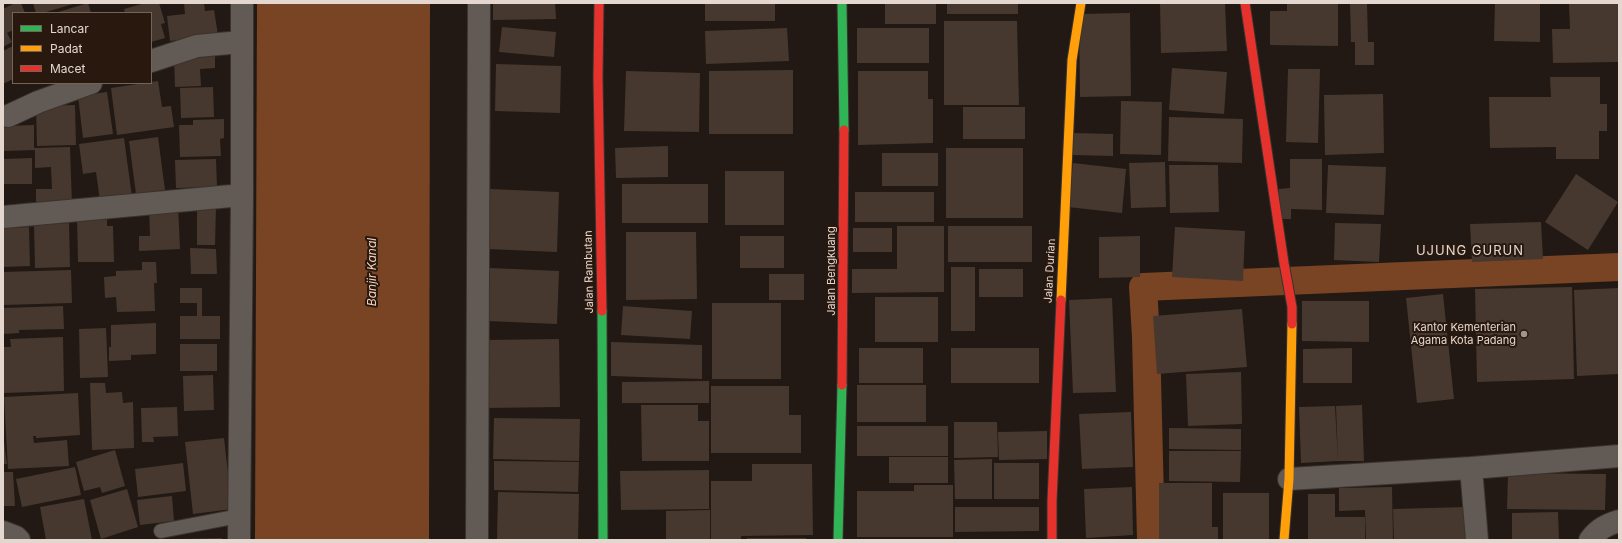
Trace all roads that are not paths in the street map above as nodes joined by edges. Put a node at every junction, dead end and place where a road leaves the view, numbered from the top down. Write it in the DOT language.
graph roads {
  1 [pos="242,3"];
  2 [pos="479,3"];
  3 [pos="599,3"];
  4 [pos="842,3"];
  5 [pos="1081,3"];
  6 [pos="1244,3"];
  7 [pos="241,42"];
  8 [pos="152,61"];
  9 [pos="88,84"];
  10 [pos="8,116"];
  11 [pos="242,195"];
  12 [pos="3,217"];
  13 [pos="1619,456"];
  14 [pos="1471,468"];
  15 [pos="1289,479"];
  16 [pos="239,516"];
  17 [pos="1619,521"];
  18 [pos="161,531"];
  19 [pos="3,532"];
  20 [pos="19,540"];
  21 [pos="239,540"];
  22 [pos="476,540"];
  23 [pos="603,540"];
  24 [pos="838,540"];
  25 [pos="1052,540"];
  26 [pos="1284,540"];
  27 [pos="1477,540"];
  28 [pos="1590,540"];
  1 -- 7 [label="street"];
  2 -- 22 [label="street"];
  3 -- 23 [label="street, Jalan Rambutan"];
  4 -- 24 [label="street, Jalan Bengkuang"];
  5 -- 25 [label="street, Jalan Durian"];
  6 -- 15 [label="street"];
  7 -- 8 [label="street"];
  7 -- 11 [label="street"];
  9 -- 10 [label="street"];
  11 -- 12 [label="street"];
  11 -- 16 [label="street"];
  13 -- 14 [label="street"];
  14 -- 15 [label="street"];
  14 -- 27 [label="street"];
  15 -- 26 [label="street"];
  16 -- 18 [label="lane"];
  16 -- 21 [label="street"];
  17 -- 28 [label="street"];
  19 -- 20 [label="street"];
}
